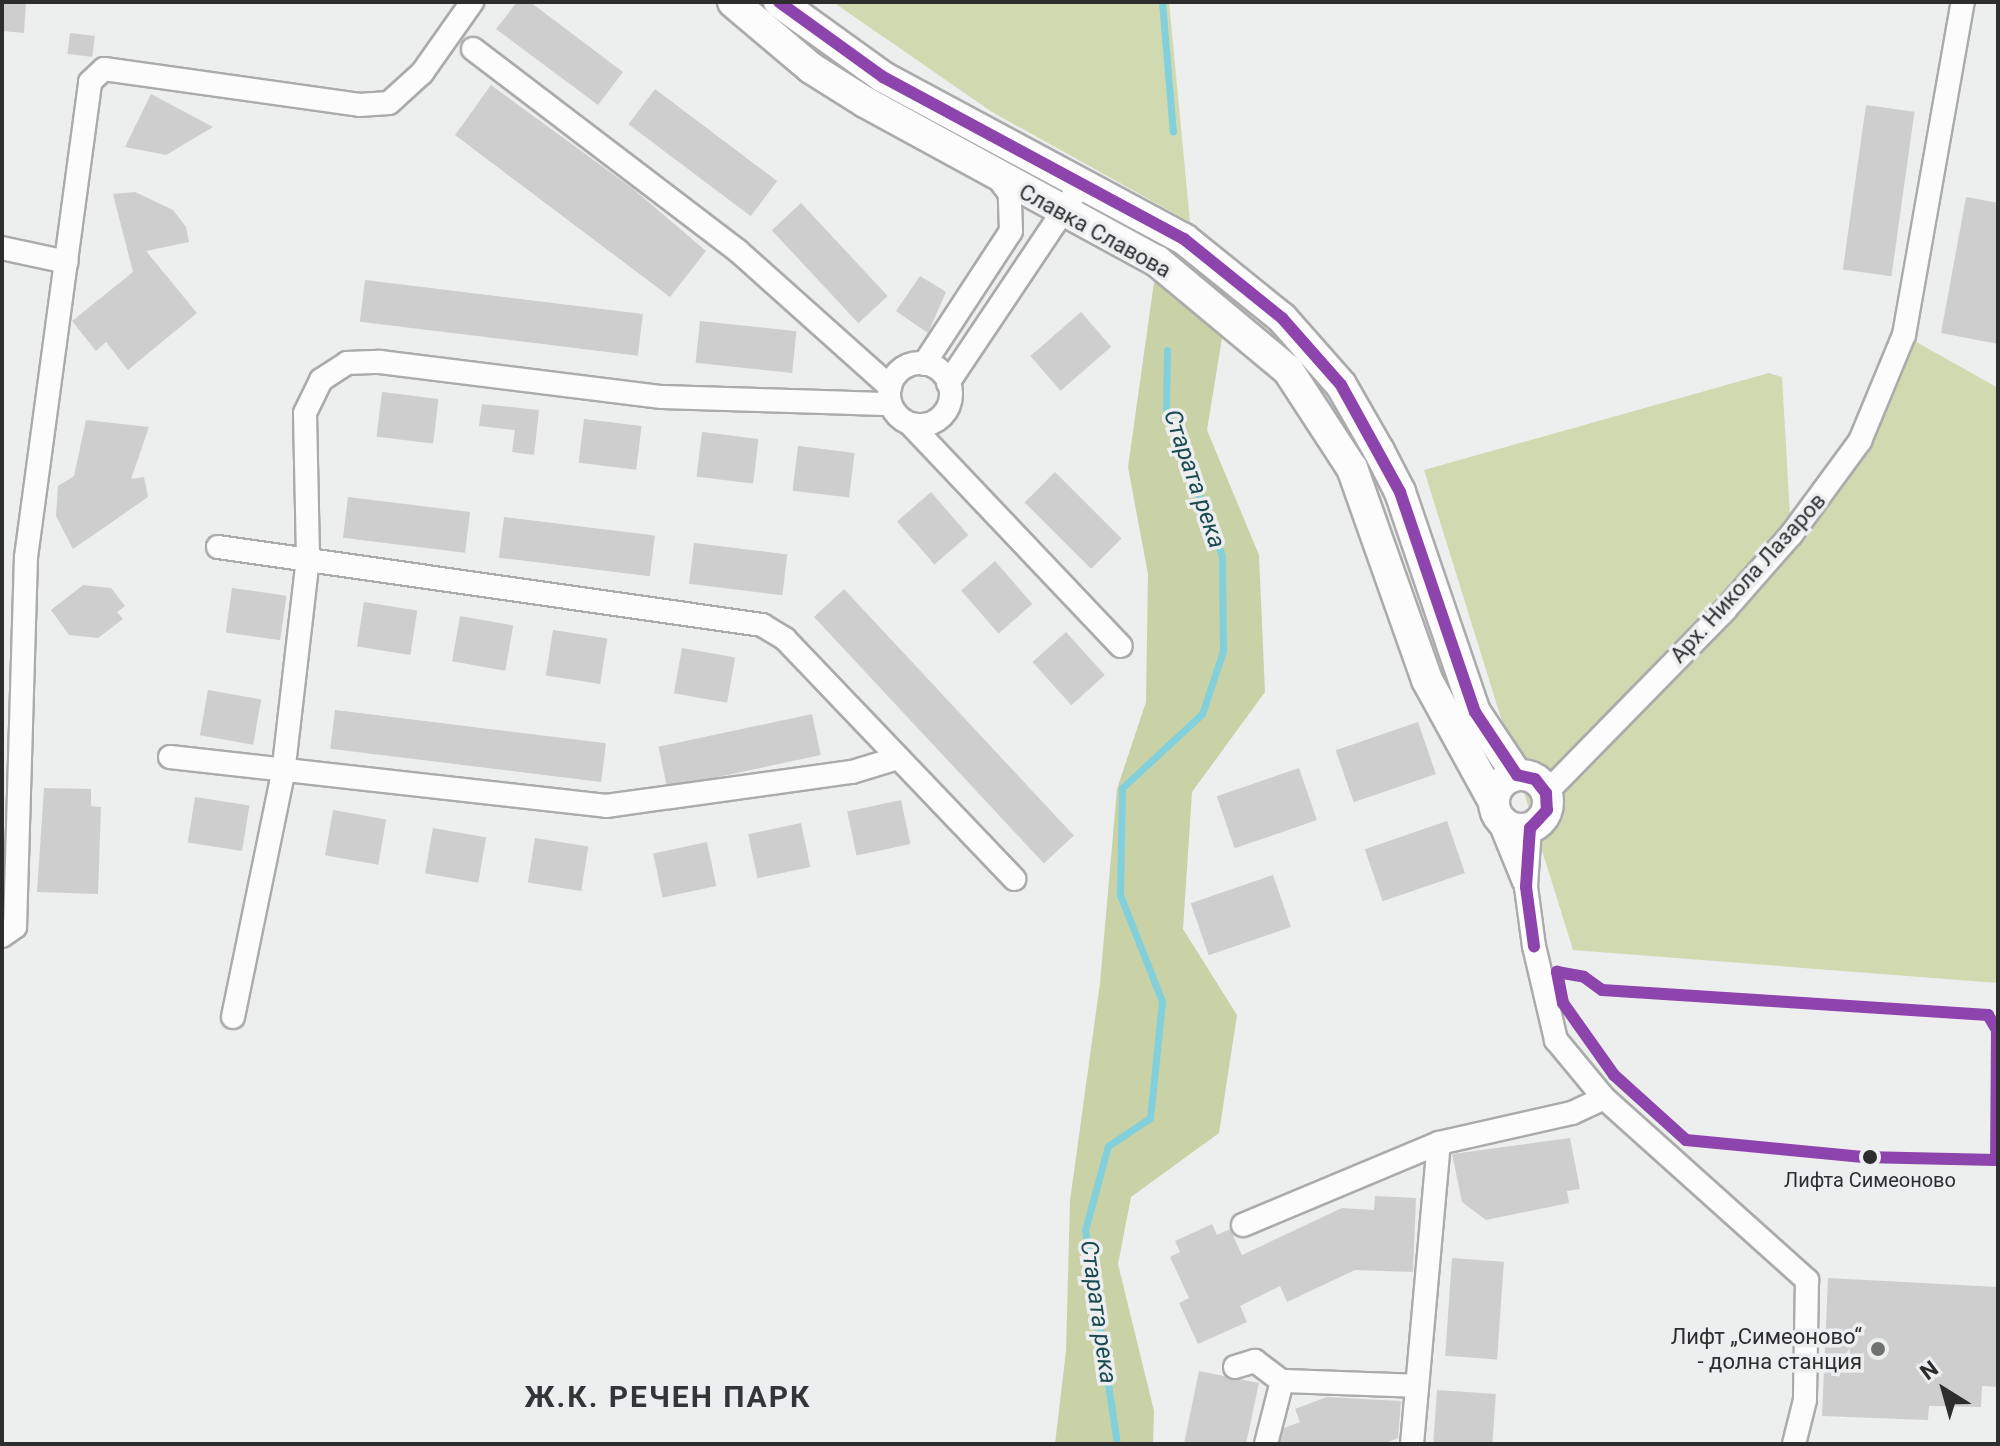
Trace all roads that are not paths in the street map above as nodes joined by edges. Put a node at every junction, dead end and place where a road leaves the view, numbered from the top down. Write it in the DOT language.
graph roads {
  1 [pos="472,2"];
  2 [pos="733,2"];
  3 [pos="779,2"];
  4 [pos="1963,2"];
  5 [pos="473,49"];
  6 [pos="997,177"];
  7 [pos="1081,184"];
  8 [pos="1065,214"];
  9 [pos="2,248"];
  10 [pos="67,262"];
  11 [pos="924,364"];
  12 [pos="948,383"];
  13 [pos="890,395"];
  14 [pos="940,417"];
  15 [pos="910,424"];
  16 [pos="956,474"];
  17 [pos="218,547"];
  18 [pos="308,557"];
  19 [pos="1121,646"];
  20 [pos="170,757"];
  21 [pos="898,758"];
  22 [pos="283,774"];
  23 [pos="1517,775"];
  24 [pos="1546,793"];
  25 [pos="1496,809"];
  26 [pos="1530,828"];
  27 [pos="1014,879"];
  28 [pos="1526,887"];
  29 [pos="2,936"];
  30 [pos="233,1017"];
  31 [pos="1604,1098"];
  32 [pos="1439,1143"];
  33 [pos="1243,1225"];
  34 [pos="1235,1367"];
  35 [pos="1282,1381"];
  36 [pos="1417,1386"];
  37 [pos="1266,1444"];
  38 [pos="1412,1444"];
  39 [pos="1794,1444"];
  1 -- 10 [label="street"];
  2 -- 6 [label="street, Славка Славова"];
  3 -- 7 [label="street, Славка Славова"];
  4 -- 24 [label="street, Арх. Никола Лазаров"];
  5 -- 13 [label="street"];
  6 -- 8 [label="street, Славка Славова"];
  6 -- 11 [label="street"];
  7 -- 8 [label="street"];
  7 -- 23 [label="street, Славка Славова"];
  8 -- 12 [label="street"];
  8 -- 25 [label="street, Славка Славова"];
  9 -- 10 [label="street"];
  10 -- 29 [label="street"];
  11 -- 12 [label="street"];
  11 -- 13 [label="street"];
  12 -- 14 [label="street"];
  13 -- 15 [label="street"];
  13 -- 18 [label="street"];
  14 -- 15 [label="street"];
  14 -- 16 [label="street"];
  15 -- 16 [label="street"];
  16 -- 19 [label="street"];
  17 -- 18 [label="street"];
  18 -- 21 [label="street"];
  18 -- 22 [label="street"];
  20 -- 22 [label="street"];
  21 -- 22 [label="street"];
  21 -- 27 [label="street"];
  22 -- 30 [label="street"];
  23 -- 24 [label="street"];
  23 -- 25 [label="street"];
  24 -- 26 [label="street"];
  25 -- 26 [label="street"];
  25 -- 28 [label="street"];
  26 -- 28 [label="street"];
  28 -- 31 [label="street"];
  31 -- 32 [label="street"];
  31 -- 39 [label="street"];
  32 -- 33 [label="street"];
  32 -- 36 [label="street"];
  34 -- 35 [label="street"];
  35 -- 36 [label="street"];
  35 -- 37 [label="street"];
  36 -- 38 [label="street"];
}
